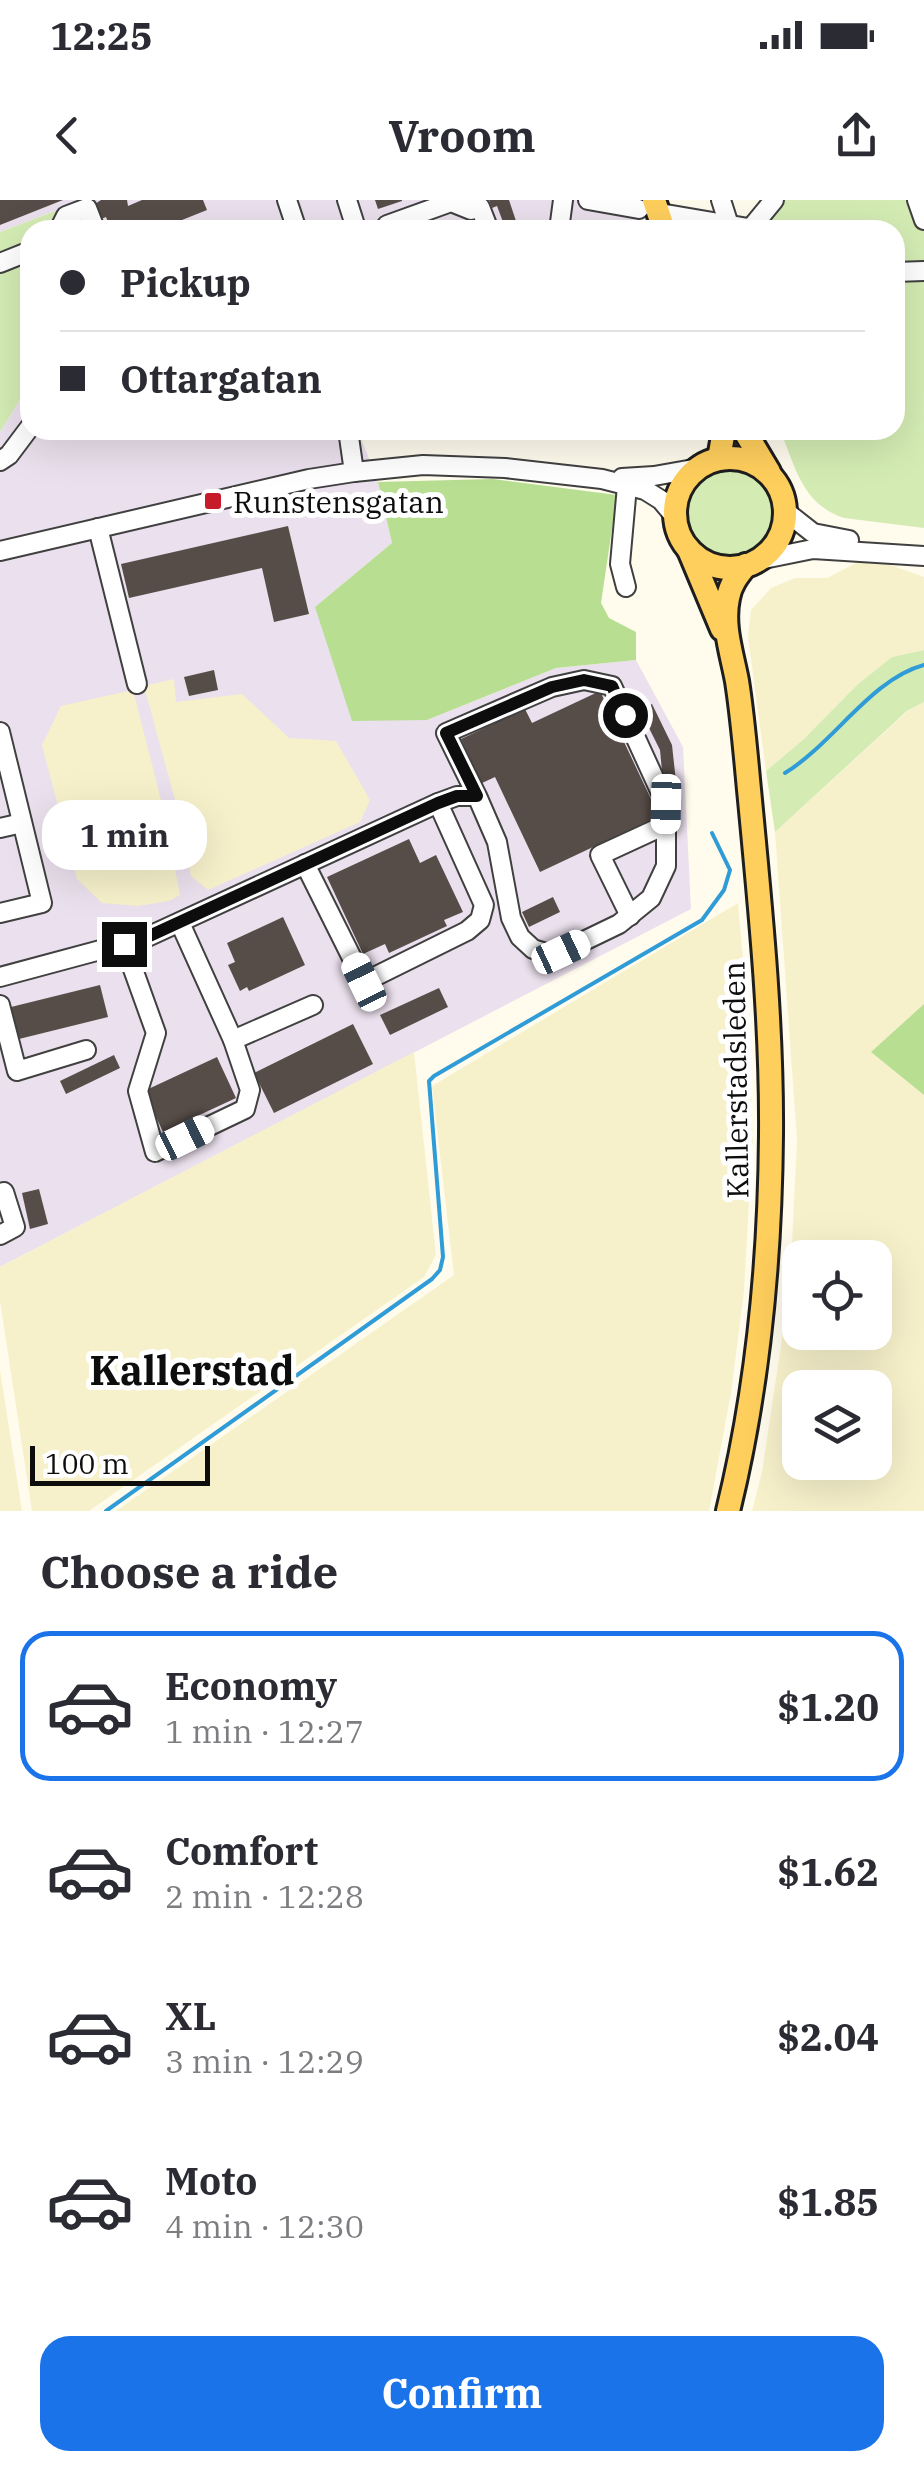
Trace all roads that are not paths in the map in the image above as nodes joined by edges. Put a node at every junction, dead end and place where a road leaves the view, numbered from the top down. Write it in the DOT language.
graph roads {
  1 [pos="588,200"];
  2 [pos="917,200"];
  3 [pos="656,213"];
  4 [pos="64,220"];
  5 [pos="92,220"];
  6 [pos="426,220"];
  7 [pos="485,220"];
  8 [pos="702,220"];
  9 [pos="924,220"];
  10 [pos="20,440"];
  11 [pos="349,440"];
  12 [pos="720,440"];
  13 [pos="750,440"];
  14 [pos="0,461"];
  15 [pos="709,464"];
  16 [pos="354,472"];
  17 [pos="602,479"];
  18 [pos="773,479"];
  19 [pos="627,486"];
  20 [pos="785,511"];
  21 [pos="676,518"];
  22 [pos="98,528"];
  23 [pos="924,546"];
  24 [pos="689,550"];
  25 [pos="0,551"];
  26 [pos="924,556"];
  27 [pos="752,562"];
  28 [pos="626,587"];
  29 [pos="729,646"];
  30 [pos="137,684"];
  31 [pos="0,732"];
  32 [pos="477,796"];
  33 [pos="8,797"];
  34 [pos="438,803"];
  35 [pos="22,823"];
  36 [pos="665,825"];
  37 [pos="0,828"];
  38 [pos="305,864"];
  39 [pos="0,913"];
  40 [pos="630,916"];
  41 [pos="180,922"];
  42 [pos="124,944"];
  43 [pos="0,977"];
  44 [pos="313,1004"];
  45 [pos="0,1005"];
  46 [pos="233,1040"];
  47 [pos="86,1050"];
  48 [pos="0,1193"];
  49 [pos="0,1235"];
  50 [pos="728,1511"];
  1 -- 3 [label="street"];
  2 -- 9 [label="street"];
  3 -- 8 [label="street"];
  4 -- 5 [label="street"];
  6 -- 7 [label="street"];
  10 -- 14 [label="street"];
  11 -- 16 [label="street"];
  12 -- 15 [label="main road"];
  13 -- 18 [label="main road"];
  15 -- 17 [label="street"];
  15 -- 18 [label="main road"];
  15 -- 21 [label="main road"];
  16 -- 17 [label="street"];
  16 -- 22 [label="street"];
  17 -- 19 [label="street"];
  18 -- 20 [label="main road"];
  19 -- 21 [label="street"];
  19 -- 28 [label="street"];
  20 -- 23 [label="street"];
  20 -- 27 [label="main road"];
  21 -- 24 [label="main road"];
  22 -- 25 [label="street"];
  22 -- 30 [label="street"];
  24 -- 27 [label="main road"];
  24 -- 29 [label="main road, Kallerstadsleden"];
  26 -- 27 [label="street"];
  27 -- 29 [label="main road, Kallerstadsleden"];
  29 -- 50 [label="main road, Kallerstadsleden"];
  31 -- 33 [label="street"];
  32 -- 34 [label="street"];
  32 -- 36 [label="street"];
  32 -- 40 [label="street"];
  33 -- 35 [label="street"];
  34 -- 38 [label="street"];
  34 -- 38 [label="street"];
  35 -- 37 [label="street"];
  35 -- 39 [label="street"];
  36 -- 40 [label="street"];
  36 -- 40 [label="street"];
  38 -- 41 [label="street"];
  41 -- 42 [label="street"];
  41 -- 46 [label="street"];
  42 -- 43 [label="street"];
  42 -- 46 [label="street"];
  44 -- 46 [label="street"];
  45 -- 47 [label="street"];
  48 -- 49 [label="street"];
}
